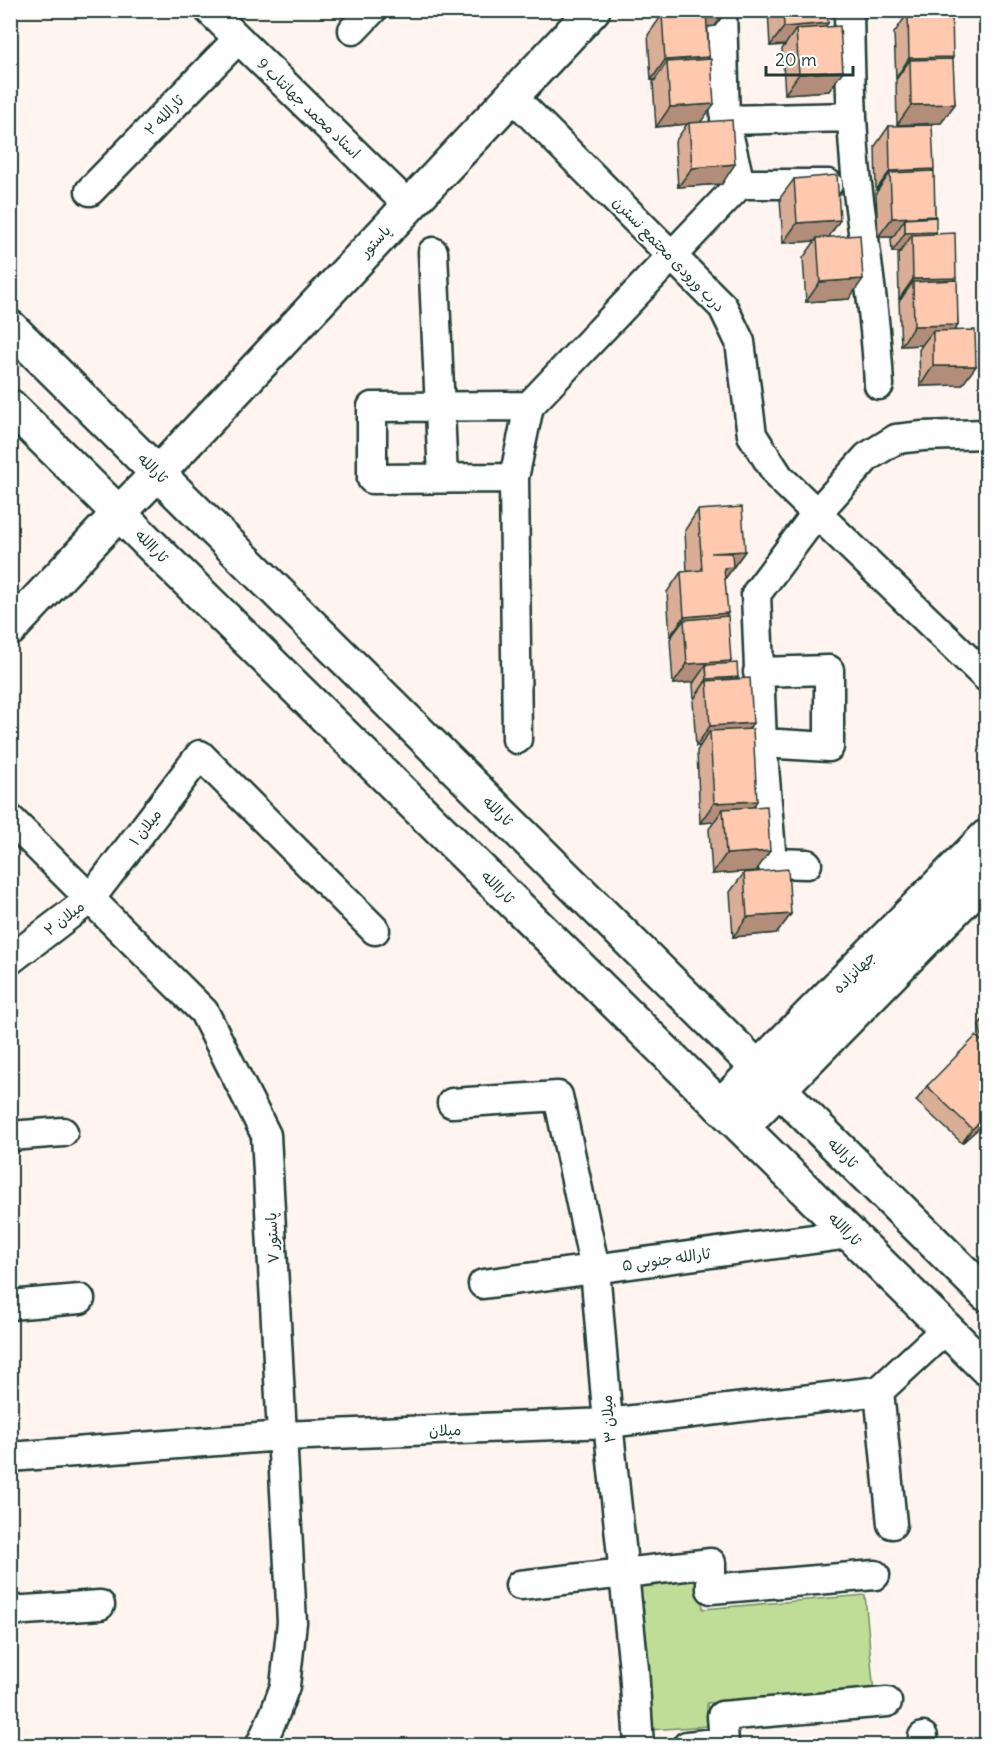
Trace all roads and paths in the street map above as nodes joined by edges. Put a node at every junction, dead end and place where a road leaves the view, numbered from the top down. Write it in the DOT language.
graph roads {
  1 [pos="209,10"];
  2 [pos="593,10"];
  3 [pos="722,10"];
  4 [pos="849,10"];
  5 [pos="238,39"];
  6 [pos="512,96"];
  7 [pos="851,117"];
  8 [pos="725,120"];
  9 [pos="740,184"];
  10 [pos="857,184"];
  11 [pos="90,191"];
  12 [pos="409,206"];
  13 [pos="434,252"];
  14 [pos="672,256"];
  15 [pos="10,327"];
  16 [pos="879,385"];
  17 [pos="10,406"];
  18 [pos="529,406"];
  19 [pos="440,407"];
  20 [pos="987,434"];
  21 [pos="158,472"];
  22 [pos="443,478"];
  23 [pos="514,478"];
  24 [pos="119,513"];
  25 [pos="816,514"];
  26 [pos="10,629"];
  27 [pos="758,672"];
  28 [pos="987,677"];
  29 [pos="517,739"];
  30 [pos="762,743"];
  31 [pos="10,819"];
  32 [pos="987,837"];
  33 [pos="807,864"];
  34 [pos="987,878"];
  35 [pos="90,899"];
  36 [pos="375,930"];
  37 [pos="10,960"];
  38 [pos="806,1041"];
  39 [pos="768,1079"];
  40 [pos="452,1103"];
  41 [pos="731,1116"];
  42 [pos="63,1132"];
  43 [pos="10,1136"];
  44 [pos="850,1234"];
  45 [pos="595,1269"];
  46 [pos="483,1284"];
  47 [pos="987,1294"];
  48 [pos="80,1299"];
  49 [pos="10,1305"];
  50 [pos="946,1329"];
  51 [pos="987,1368"];
  52 [pos="879,1391"];
  53 [pos="608,1423"];
  54 [pos="282,1436"];
  55 [pos="10,1456"];
  56 [pos="892,1524"];
  57 [pos="624,1573"];
  58 [pos="875,1575"];
  59 [pos="520,1585"];
  60 [pos="100,1605"];
  61 [pos="10,1611"];
  62 [pos="887,1702"];
  63 [pos="260,1746"];
  64 [pos="639,1746"];
  65 [pos="687,1746"];
  1 -- 5 [label="street, استاد محمد جهانتاب 9"];
  2 -- 6 [label="main road, پاستور"];
  3 -- 8 [label="street"];
  4 -- 7 [label="street"];
  5 -- 11 [label="street, ثارالله ۲"];
  5 -- 12 [label="street, استاد محمد جهانتاب 9"];
  6 -- 12 [label="main road, پاستور"];
  6 -- 14 [label="street, درب ورودی مجتمع نسترن"];
  7 -- 8 [label="street"];
  7 -- 10 [label="street"];
  8 -- 9 [label="street"];
  9 -- 10 [label="street"];
  9 -- 14 [label="street"];
  10 -- 16 [label="street"];
  12 -- 21 [label="main road, پاستور"];
  13 -- 19 [label="street"];
  14 -- 18 [label="street"];
  14 -- 25 [label="street, درب ورودی مجتمع نسترن"];
  15 -- 21 [label="main road, ثارالله"];
  17 -- 24 [label="main road, ثاراالله"];
  18 -- 19 [label="street"];
  18 -- 23 [label="street"];
  19 -- 22 [label="street"];
  19 -- 22 [label="street"];
  20 -- 25 [label="street"];
  21 -- 24 [label="main road, پاستور"];
  21 -- 39 [label="main road, ثارالله"];
  22 -- 23 [label="street"];
  23 -- 29 [label="street"];
  24 -- 26 [label="main road"];
  24 -- 41 [label="main road, ثاراالله"];
  25 -- 27 [label="street"];
  25 -- 28 [label="street, درب ورودی مجتمع نسترن"];
  27 -- 30 [label="street"];
  27 -- 30 [label="street"];
  30 -- 33 [label="street"];
  31 -- 35 [label="street, پاستور ۷"];
  32 -- 38 [label="main road, جهانزاده"];
  34 -- 38 [label="main road, جهانزاده"];
  35 -- 36 [label="street, میلان ۱"];
  35 -- 37 [label="street, میلان ۲"];
  35 -- 54 [label="street, پاستور ۷"];
  38 -- 39 [label="main road, جهانزاده"];
  39 -- 41 [label="main road, جهانزاده"];
  39 -- 47 [label="main road, ثارالله"];
  40 -- 45 [label="street, میلان ۳"];
  41 -- 44 [label="main road, ثاراالله"];
  42 -- 43 [label="street"];
  44 -- 45 [label="street, ثارالله جنوبی ۵"];
  44 -- 50 [label="main road, ثاراالله"];
  45 -- 46 [label="street, ثارالله جنوبی ۵"];
  45 -- 53 [label="street, میلان ۳"];
  48 -- 49 [label="street"];
  50 -- 51 [label="main road, ثاراالله"];
  50 -- 52 [label="street"];
  52 -- 53 [label="street, میلان"];
  52 -- 56 [label="street"];
  53 -- 54 [label="street, میلان"];
  53 -- 57 [label="street, میلان ۳"];
  54 -- 55 [label="street, میلان"];
  54 -- 63 [label="street, پاستور ۷"];
  57 -- 58 [label="street"];
  57 -- 59 [label="street"];
  57 -- 64 [label="street, میلان ۳"];
  60 -- 61 [label="street"];
  62 -- 65 [label="street"];
}
